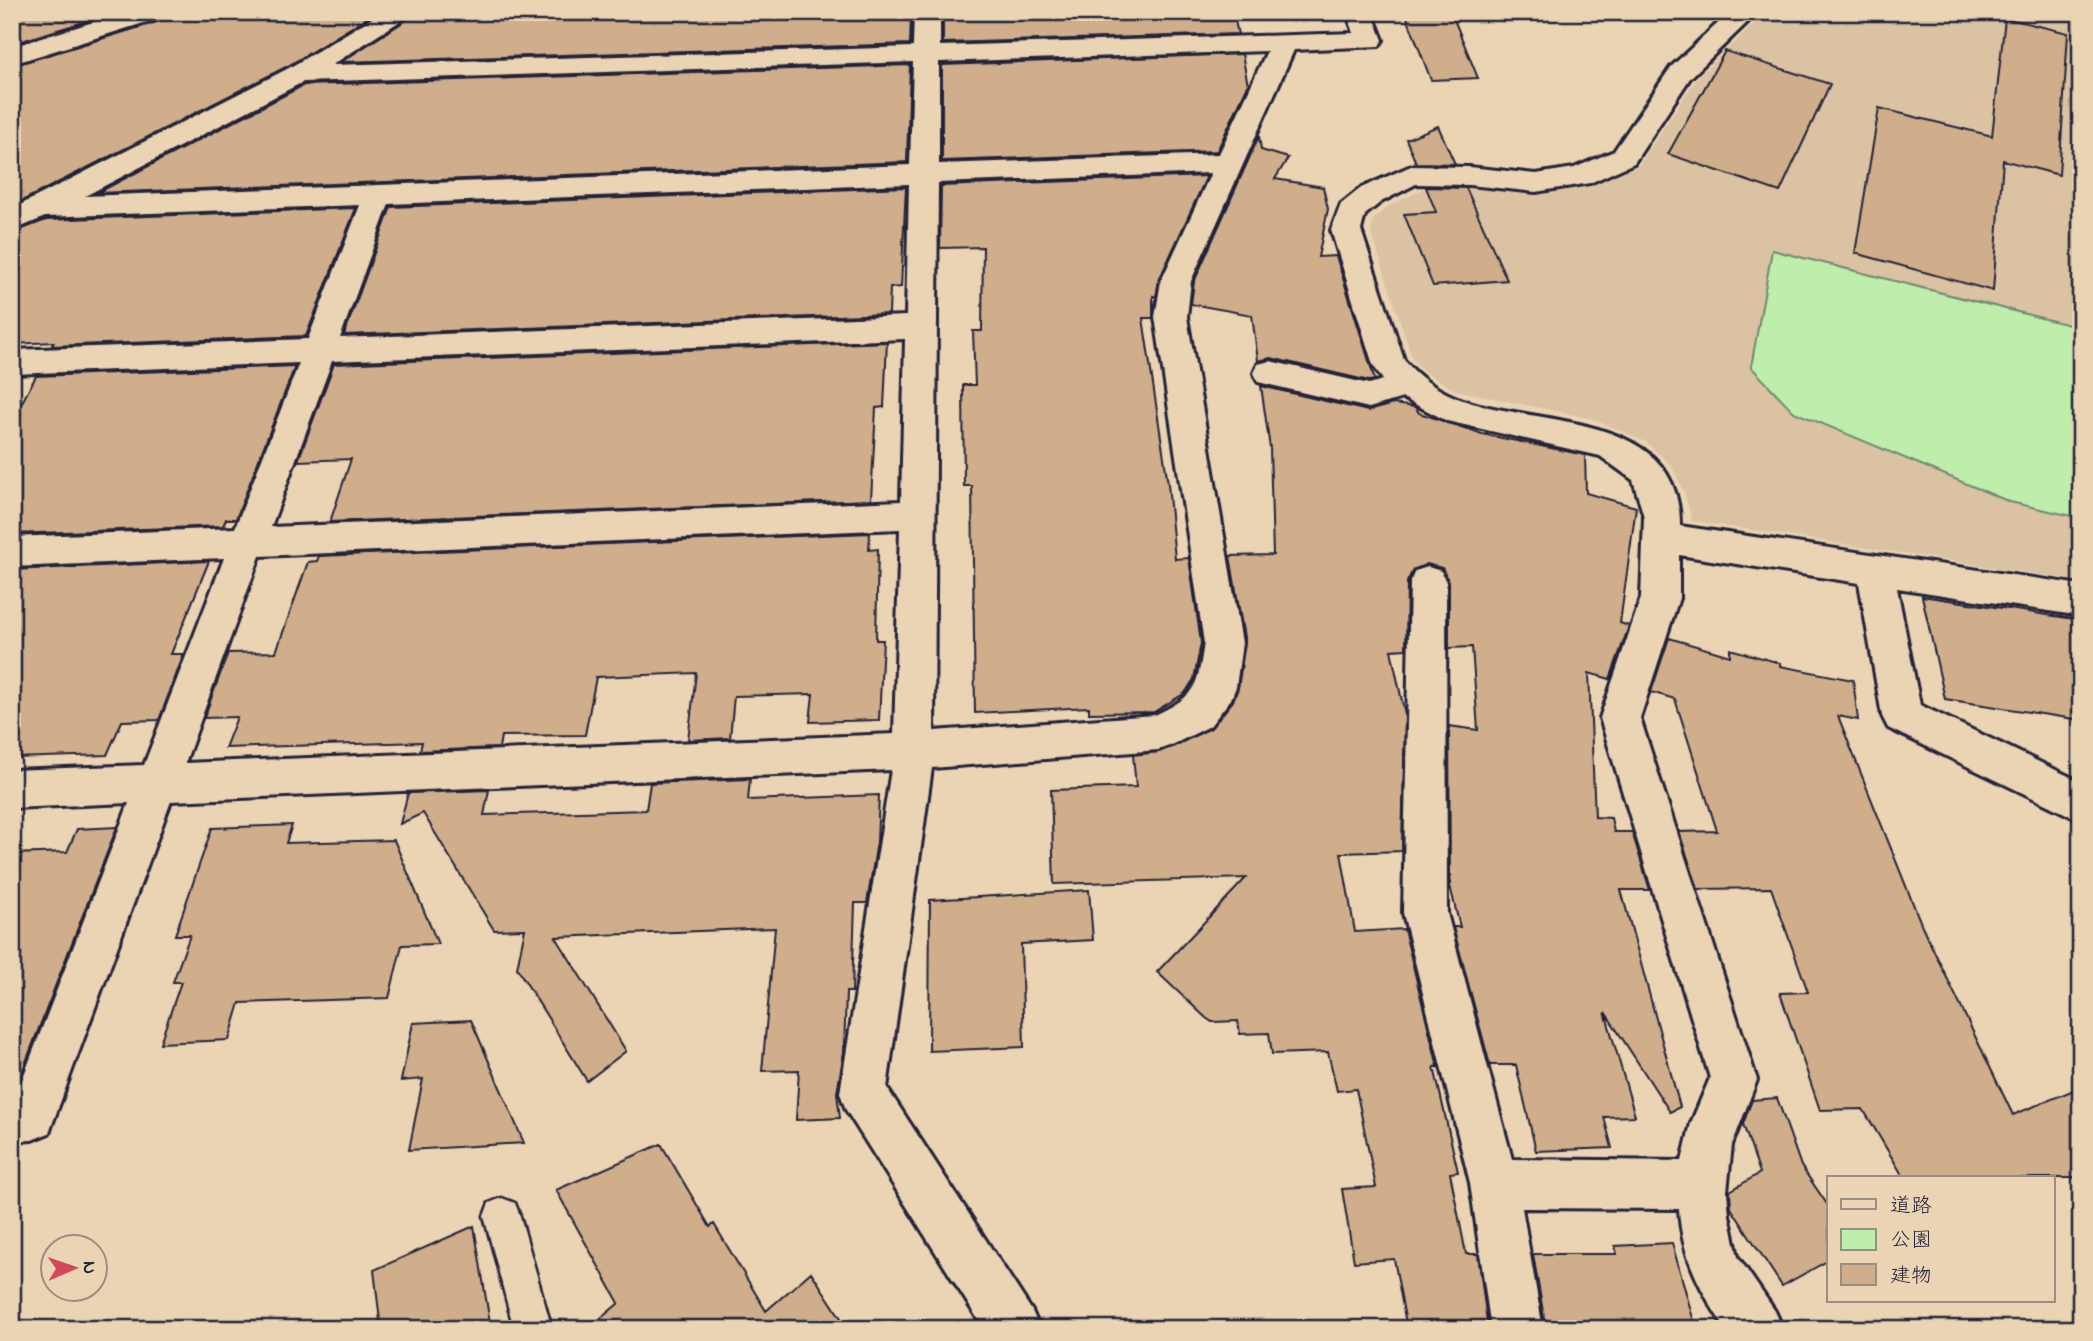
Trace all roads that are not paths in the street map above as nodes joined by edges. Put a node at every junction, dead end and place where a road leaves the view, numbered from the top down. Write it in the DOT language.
graph roads {
  1 [pos="153,12"];
  2 [pos="401,12"];
  3 [pos="927,12"];
  4 [pos="1359,12"];
  5 [pos="1745,12"];
  6 [pos="1284,43"];
  7 [pos="926,54"];
  8 [pos="12,56"];
  9 [pos="298,74"];
  10 [pos="1230,163"];
  11 [pos="924,175"];
  12 [pos="378,195"];
  13 [pos="39,207"];
  14 [pos="12,221"];
  15 [pos="922,327"];
  16 [pos="320,350"];
  17 [pos="12,362"];
  18 [pos="1270,373"];
  19 [pos="1407,385"];
  20 [pos="918,514"];
  21 [pos="1662,538"];
  22 [pos="248,542"];
  23 [pos="12,552"];
  24 [pos="1875,570"];
  25 [pos="1428,582"];
  26 [pos="2081,601"];
  27 [pos="914,751"];
  28 [pos="158,783"];
  29 [pos="12,789"];
  30 [pos="2081,802"];
  31 [pos="12,1117"];
  32 [pos="1494,1183"];
  33 [pos="1700,1185"];
  34 [pos="502,1216"];
  35 [pos="533,1329"];
  36 [pos="1014,1329"];
  37 [pos="1517,1329"];
  38 [pos="1757,1329"];
  1 -- 8 [label="street"];
  2 -- 9 [label="street"];
  3 -- 7 [label="street"];
  4 -- 6 [label="street"];
  5 -- 19 [label="street"];
  6 -- 7 [label="street"];
  6 -- 10 [label="street"];
  7 -- 9 [label="street"];
  7 -- 11 [label="street"];
  9 -- 13 [label="street"];
  10 -- 11 [label="street"];
  10 -- 27 [label="street"];
  11 -- 12 [label="street"];
  11 -- 15 [label="street"];
  12 -- 13 [label="street"];
  12 -- 16 [label="street"];
  13 -- 14 [label="street"];
  15 -- 16 [label="street"];
  15 -- 20 [label="street"];
  16 -- 17 [label="street"];
  16 -- 22 [label="street"];
  18 -- 19 [label="street"];
  19 -- 21 [label="street"];
  20 -- 22 [label="street"];
  20 -- 27 [label="street"];
  21 -- 24 [label="street"];
  21 -- 33 [label="street"];
  22 -- 23 [label="street"];
  22 -- 28 [label="street"];
  24 -- 26 [label="street"];
  24 -- 30 [label="street"];
  25 -- 32 [label="street"];
  27 -- 28 [label="street"];
  27 -- 36 [label="street"];
  28 -- 29 [label="street"];
  28 -- 31 [label="street"];
  32 -- 33 [label="street"];
  32 -- 37 [label="street"];
  33 -- 38 [label="street"];
  34 -- 35 [label="lane"];
}
